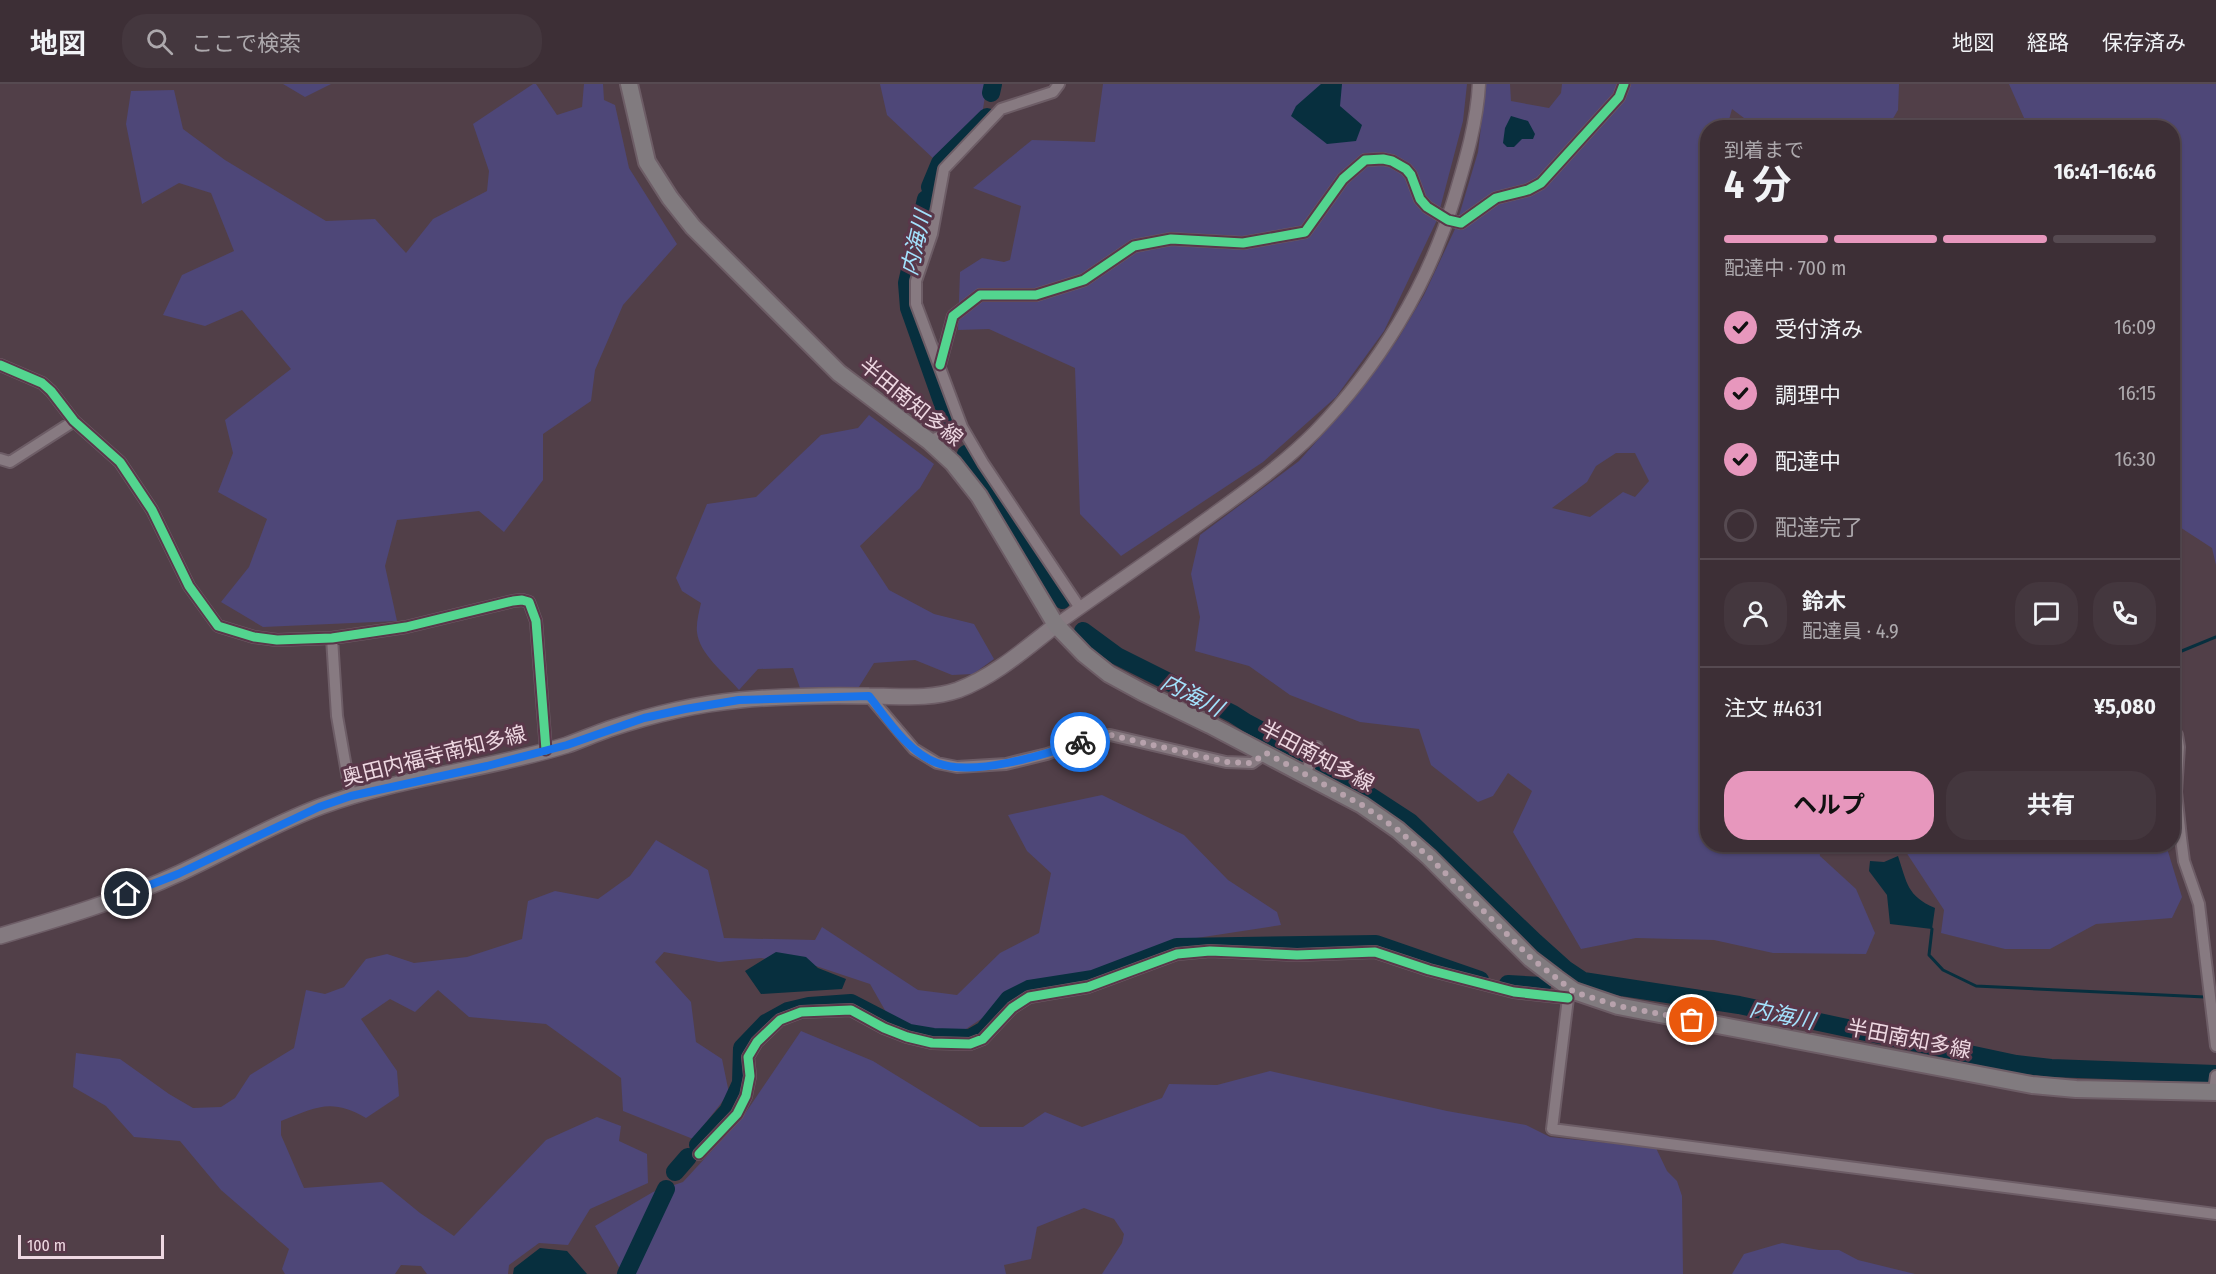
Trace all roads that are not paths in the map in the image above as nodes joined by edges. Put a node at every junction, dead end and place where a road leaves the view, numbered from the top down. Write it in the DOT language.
graph roads {
  1 [pos="629,84"];
  2 [pos="1059,84"];
  3 [pos="1479,84"];
  4 [pos="1624,84"];
  5 [pos="1448,220"];
  6 [pos="0,365"];
  7 [pos="940,365"];
  8 [pos="74,421"];
  9 [pos="963,427"];
  10 [pos="929,441"];
  11 [pos="0,459"];
  12 [pos="1080,608"];
  13 [pos="1056,625"];
  14 [pos="332,638"];
  15 [pos="869,696"];
  16 [pos="1317,747"];
  17 [pos="546,750"];
  18 [pos="1266,753"];
  19 [pos="1305,774"];
  20 [pos="351,796"];
  21 [pos="2180,829"];
  22 [pos="0,936"];
  23 [pos="1571,995"];
  24 [pos="2216,1046"];
  25 [pos="2215,1085"];
  26 [pos="699,1154"];
  27 [pos="2216,1214"];
  1 -- 10 [label="main road, 半田南知多線"];
  2 -- 7 [label="street"];
  3 -- 5 [label="street"];
  4 -- 5 [label="street"];
  5 -- 7 [label="street"];
  5 -- 12 [label="street"];
  6 -- 8 [label="street"];
  7 -- 9 [label="street"];
  8 -- 11 [label="street"];
  8 -- 14 [label="street"];
  9 -- 10 [label="street"];
  9 -- 12 [label="street"];
  10 -- 13 [label="main road, 半田南知多線"];
  12 -- 13 [label="street"];
  13 -- 15 [label="main road, 奥田内福寺南知多線"];
  13 -- 18 [label="main road, 半田南知多線"];
  14 -- 17 [label="street"];
  14 -- 20 [label="street"];
  15 -- 17 [label="main road, 奥田内福寺南知多線"];
  15 -- 18 [label="street"];
  16 -- 19 [label="street"];
  17 -- 20 [label="main road, 奥田内福寺南知多線"];
  18 -- 19 [label="main road, 半田南知多線"];
  19 -- 23 [label="main road, 半田南知多線"];
  20 -- 22 [label="main road, 奥田内福寺南知多線"];
  21 -- 24 [label="street"];
  23 -- 25 [label="main road, 半田南知多線"];
  23 -- 26 [label="street"];
  23 -- 27 [label="street"];
}
